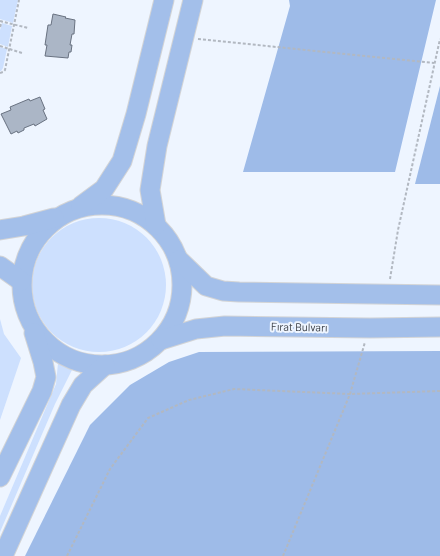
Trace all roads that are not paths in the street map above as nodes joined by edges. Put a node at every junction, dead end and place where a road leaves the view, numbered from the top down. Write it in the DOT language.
graph roads {
  1 [pos="164,0"];
  2 [pos="193,0"];
  3 [pos="78,208"];
  4 [pos="57,218"];
  5 [pos="156,225"];
  6 [pos="0,230"];
  7 [pos="179,260"];
  8 [pos="0,266"];
  9 [pos="21,281"];
  10 [pos="440,295"];
  11 [pos="32,326"];
  12 [pos="440,327"];
  13 [pos="160,340"];
  14 [pos="106,365"];
  15 [pos="0,477"];
  16 [pos="3,556"];
  1 -- 3 [label="main road"];
  2 -- 5 [label="main road"];
  3 -- 4 [label="main road"];
  3 -- 5 [label="main road"];
  4 -- 6 [label="main road"];
  4 -- 9 [label="main road"];
  5 -- 7 [label="main road"];
  7 -- 10 [label="main road"];
  7 -- 13 [label="main road"];
  8 -- 9 [label="main road"];
  9 -- 11 [label="main road"];
  11 -- 14 [label="main road"];
  11 -- 15 [label="main road"];
  12 -- 13 [label="main road, Fırat Bulvarı"];
  13 -- 14 [label="main road"];
  14 -- 16 [label="main road"];
}
